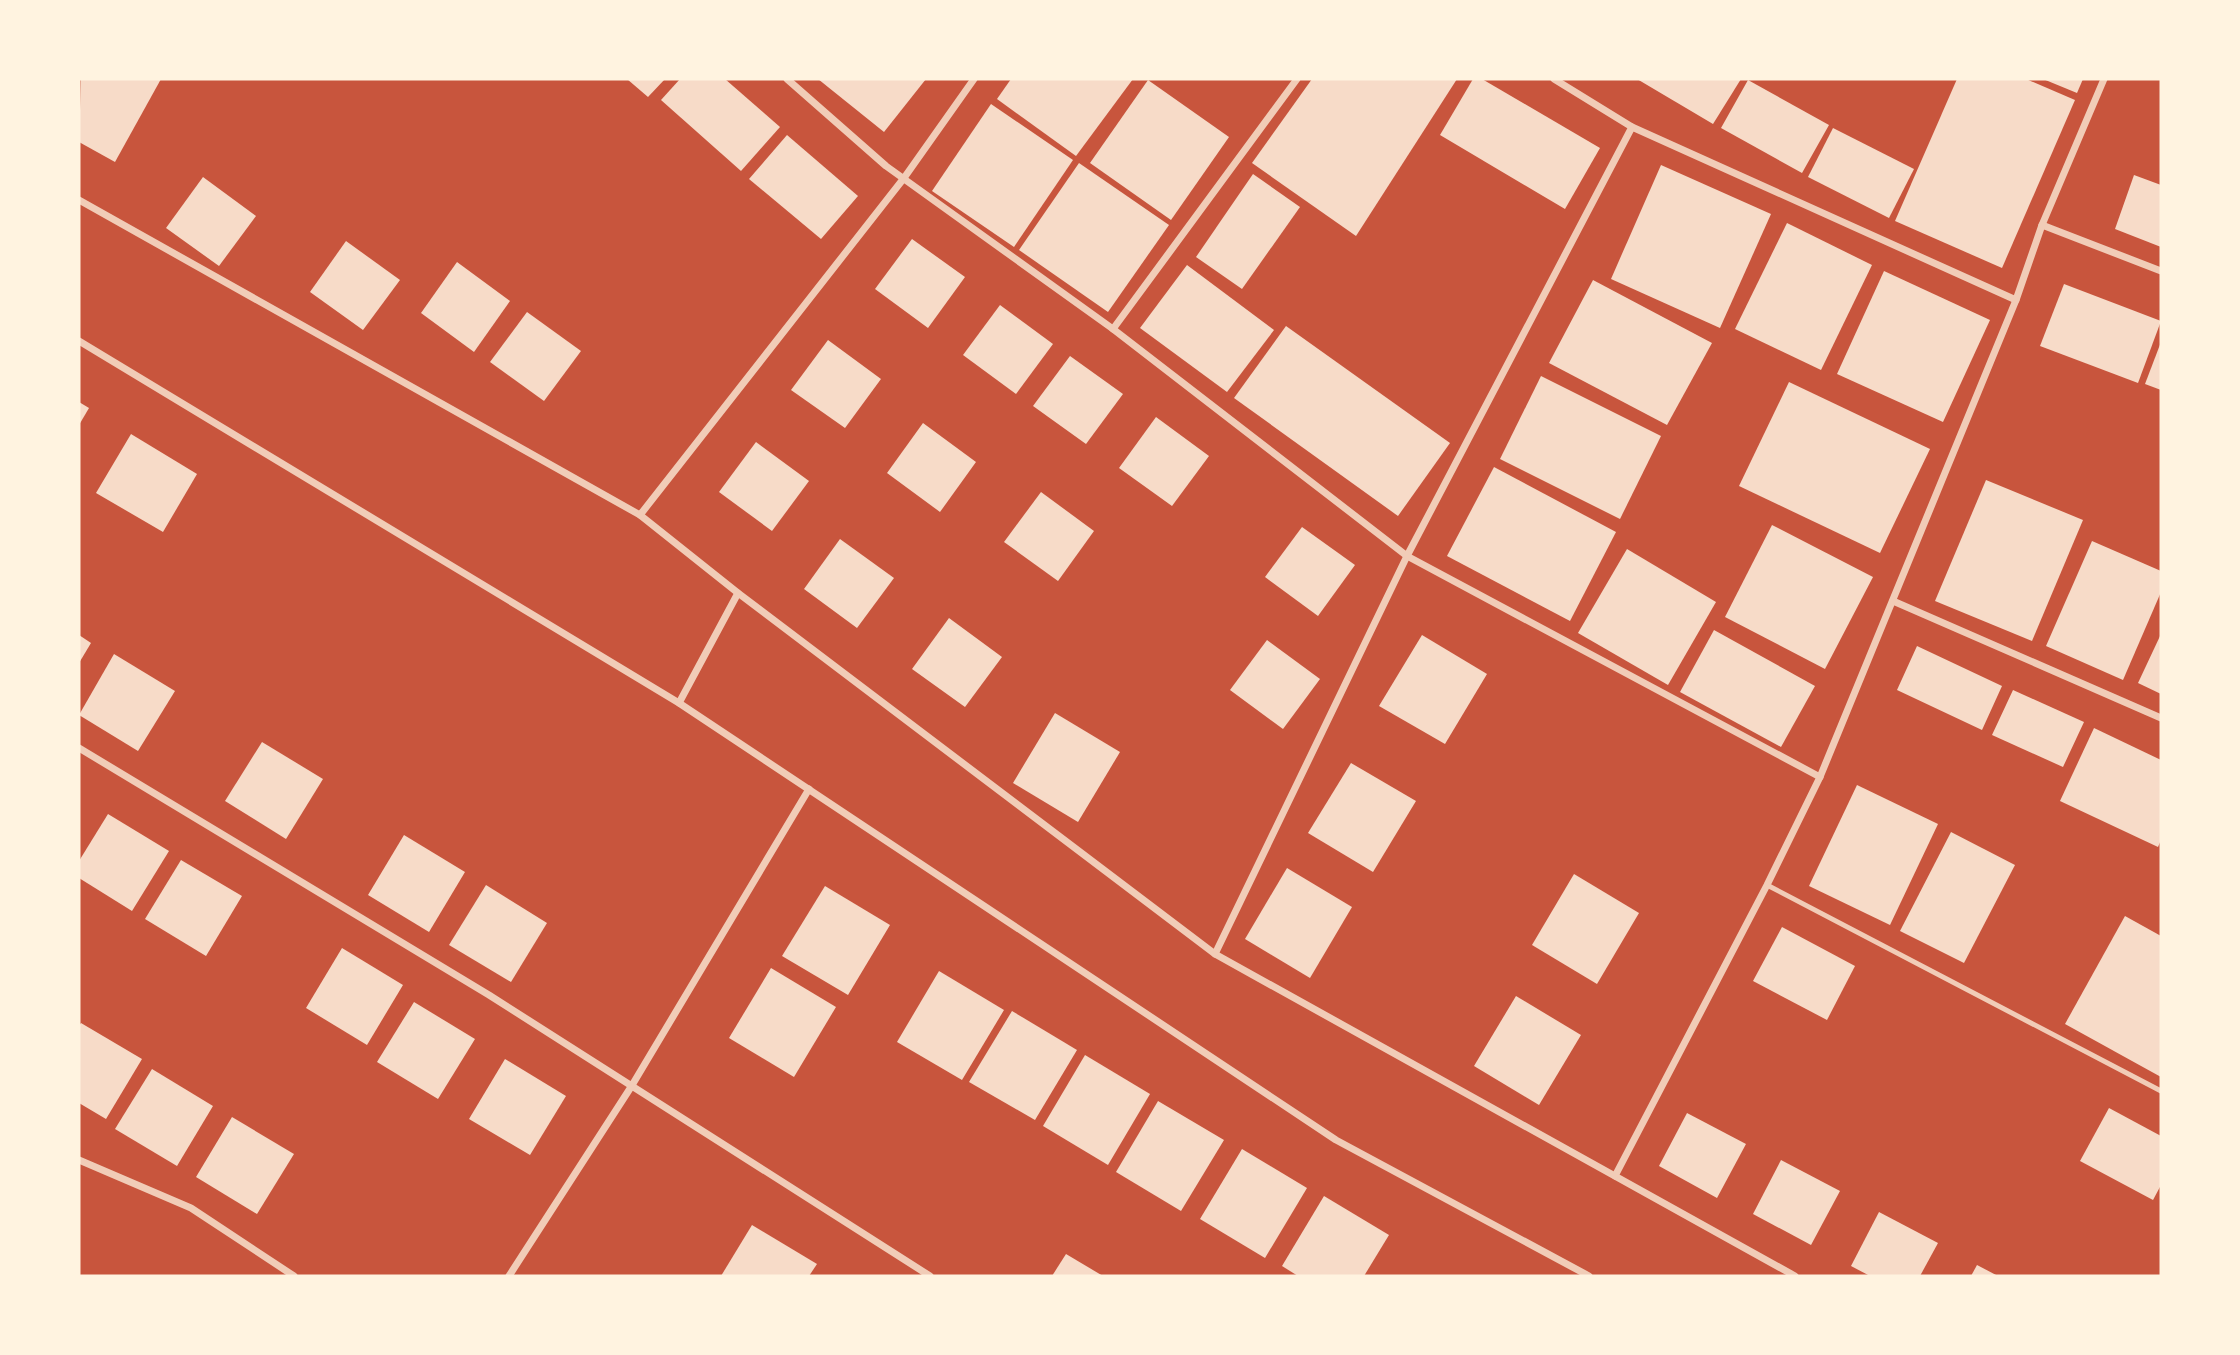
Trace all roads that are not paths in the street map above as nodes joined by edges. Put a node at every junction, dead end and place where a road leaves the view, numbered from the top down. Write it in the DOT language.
graph roads {
  1 [pos="788,79"];
  2 [pos="974,79"];
  3 [pos="1297,79"];
  4 [pos="1554,79"];
  5 [pos="2104,79"];
  6 [pos="1632,127"];
  7 [pos="904,178"];
  8 [pos="79,200"];
  9 [pos="2042,225"];
  10 [pos="2161,271"];
  11 [pos="2017,300"];
  12 [pos="1113,328"];
  13 [pos="79,341"];
  14 [pos="640,515"];
  15 [pos="1407,556"];
  16 [pos="738,593"];
  17 [pos="1893,601"];
  18 [pos="679,703"];
  19 [pos="2161,718"];
  20 [pos="79,748"];
  21 [pos="1820,777"];
  22 [pos="810,789"];
  23 [pos="1767,885"];
  24 [pos="1215,954"];
  25 [pos="631,1087"];
  26 [pos="2161,1091"];
  27 [pos="79,1160"];
  28 [pos="1615,1176"];
  29 [pos="294,1276"];
  30 [pos="509,1276"];
  31 [pos="930,1276"];
  32 [pos="1589,1276"];
  33 [pos="1795,1276"];
  1 -- 7 [label="street"];
  2 -- 7 [label="street"];
  3 -- 12 [label="street"];
  4 -- 6 [label="street"];
  5 -- 9 [label="street"];
  6 -- 11 [label="street"];
  6 -- 15 [label="street"];
  7 -- 12 [label="street"];
  7 -- 14 [label="street"];
  8 -- 14 [label="street"];
  9 -- 10 [label="street"];
  9 -- 11 [label="street"];
  11 -- 17 [label="street"];
  12 -- 15 [label="street"];
  13 -- 18 [label="street"];
  14 -- 16 [label="street"];
  15 -- 21 [label="street"];
  15 -- 24 [label="street"];
  16 -- 18 [label="street"];
  16 -- 24 [label="street"];
  17 -- 19 [label="street"];
  17 -- 21 [label="street"];
  18 -- 22 [label="street"];
  20 -- 25 [label="street"];
  21 -- 23 [label="street"];
  22 -- 25 [label="street"];
  22 -- 32 [label="street"];
  23 -- 26 [label="lane"];
  23 -- 28 [label="street"];
  24 -- 28 [label="street"];
  25 -- 30 [label="street"];
  25 -- 31 [label="street"];
  27 -- 29 [label="street"];
  28 -- 33 [label="street"];
}
